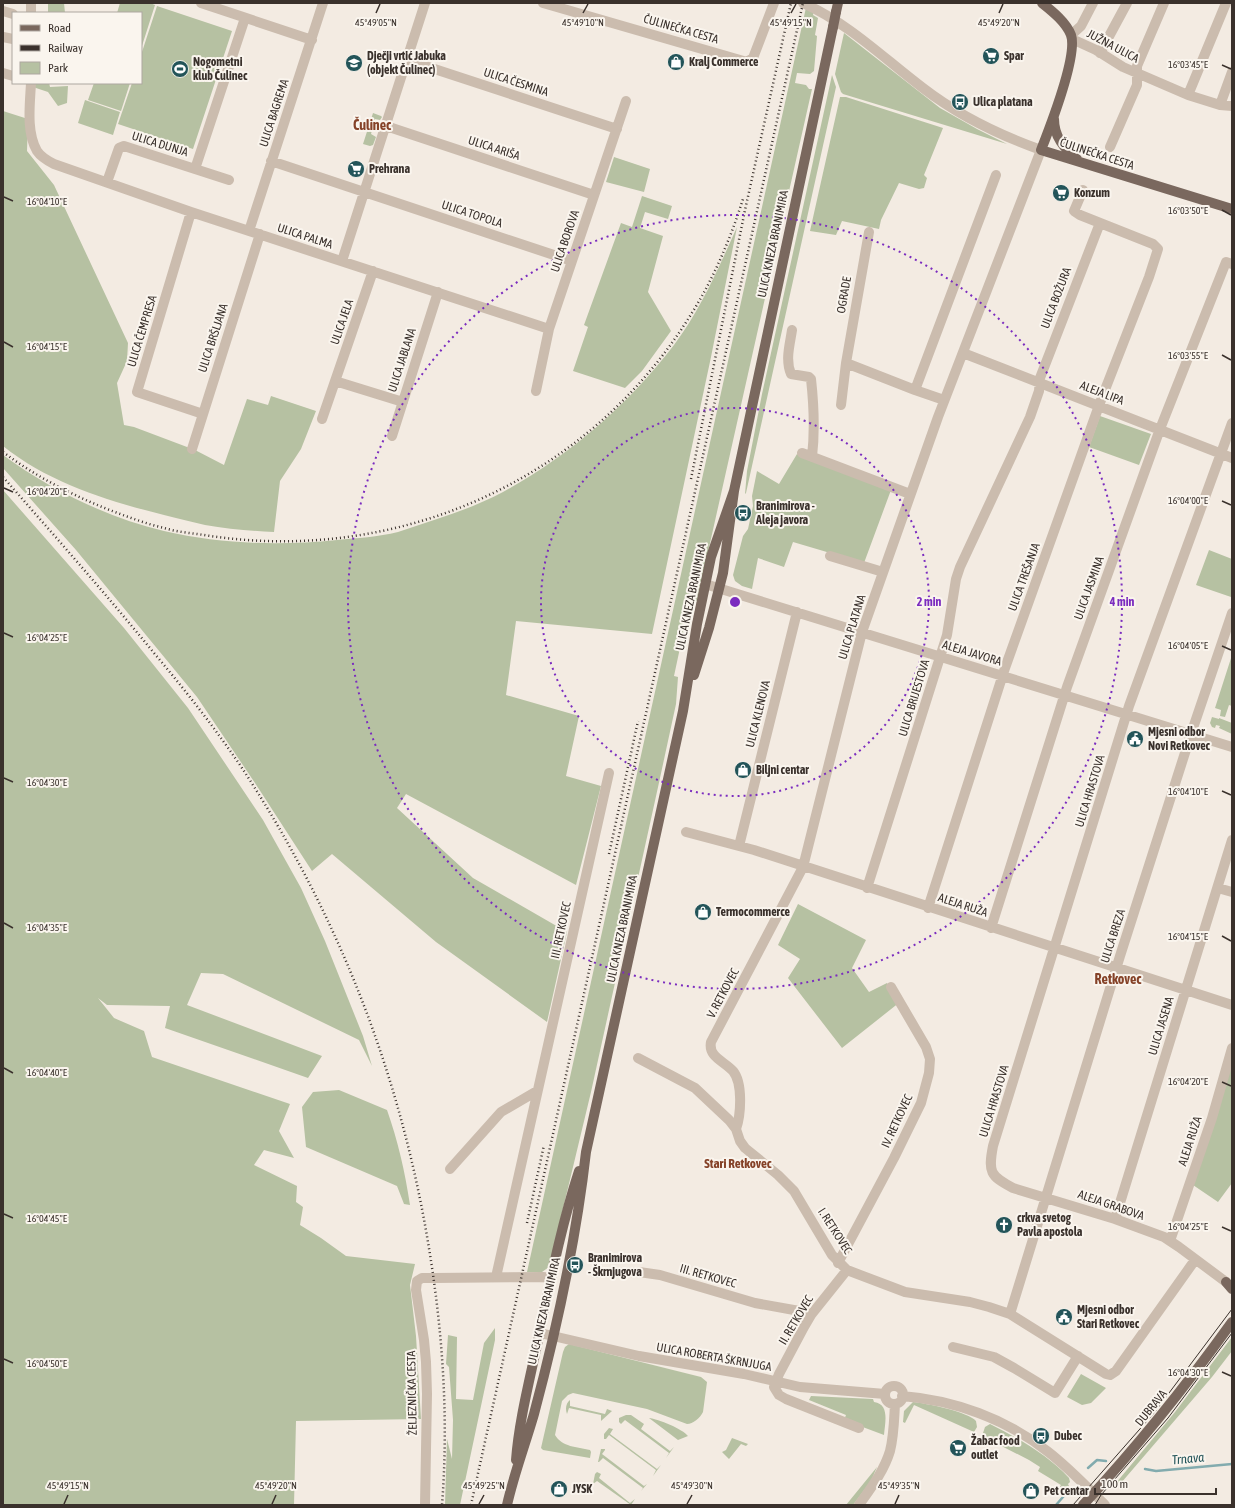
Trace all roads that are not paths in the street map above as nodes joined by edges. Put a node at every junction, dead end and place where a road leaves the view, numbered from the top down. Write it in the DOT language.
graph roads {
  1 [pos="201,3"];
  2 [pos="323,3"];
  3 [pos="425,3"];
  4 [pos="543,3"];
  5 [pos="774,3"];
  6 [pos="803,3"];
  7 [pos="1043,3"];
  8 [pos="1093,3"];
  9 [pos="1127,3"];
  10 [pos="1164,3"];
  11 [pos="1226,3"];
  12 [pos="837,8"];
  13 [pos="245,18"];
  14 [pos="1071,37"];
  15 [pos="312,40"];
  16 [pos="1100,53"];
  17 [pos="407,60"];
  18 [pos="1232,72"];
  19 [pos="1137,73"];
  20 [pos="31,84"];
  21 [pos="1188,95"];
  22 [pos="626,101"];
  23 [pos="1220,105"];
  24 [pos="1232,106"];
  25 [pos="1054,113"];
  26 [pos="386,126"];
  27 [pos="616,129"];
  28 [pos="1110,147"];
  29 [pos="1042,150"];
  30 [pos="271,161"];
  31 [pos="1081,162"];
  32 [pos="195,169"];
  33 [pos="996,175"];
  34 [pos="228,180"];
  35 [pos="106,182"];
  36 [pos="1083,190"];
  37 [pos="364,192"];
  38 [pos="594,195"];
  39 [pos="1232,209"];
  40 [pos="191,212"];
  41 [pos="1100,223"];
  42 [pos="248,231"];
  43 [pos="869,232"];
  44 [pos="260,234"];
  45 [pos="342,261"];
  46 [pos="572,261"];
  47 [pos="1229,263"];
  48 [pos="373,271"];
  49 [pos="438,292"];
  50 [pos="549,328"];
  51 [pos="792,330"];
  52 [pos="962,353"];
  53 [pos="846,363"];
  54 [pos="335,381"];
  55 [pos="1040,384"];
  56 [pos="915,390"];
  57 [pos="536,391"];
  58 [pos="944,400"];
  59 [pos="403,402"];
  60 [pos="842,405"];
  61 [pos="1099,406"];
  62 [pos="203,414"];
  63 [pos="322,419"];
  64 [pos="1232,423"];
  65 [pos="1160,429"];
  66 [pos="392,436"];
  67 [pos="192,449"];
  68 [pos="1220,453"];
  69 [pos="1232,458"];
  70 [pos="734,491"];
  71 [pos="910,494"];
  72 [pos="830,556"];
  73 [pos="883,572"];
  74 [pos="705,584"];
  75 [pos="719,588"];
  76 [pos="797,612"];
  77 [pos="1232,613"];
  78 [pos="862,632"];
  79 [pos="940,657"];
  80 [pos="1002,676"];
  81 [pos="1064,696"];
  82 [pos="683,711"];
  83 [pos="1127,714"];
  84 [pos="1191,734"];
  85 [pos="1232,747"];
  86 [pos="609,773"];
  87 [pos="686,832"];
  88 [pos="1232,840"];
  89 [pos="739,846"];
  90 [pos="803,867"];
  91 [pos="867,888"];
  92 [pos="1218,888"];
  93 [pos="1232,892"];
  94 [pos="928,908"];
  95 [pos="991,928"];
  96 [pos="1055,948"];
  97 [pos="1116,968"];
  98 [pos="891,986"];
  99 [pos="1186,991"];
  100 [pos="1232,1005"];
  101 [pos="1232,1048"];
  102 [pos="638,1058"];
  103 [pos="537,1091"];
  104 [pos="736,1129"];
  105 [pos="586,1152"];
  106 [pos="450,1169"];
  107 [pos="992,1172"];
  108 [pos="1046,1198"];
  109 [pos="1115,1219"];
  110 [pos="1170,1241"];
  111 [pos="1195,1260"];
  112 [pos="838,1263"];
  113 [pos="847,1270"];
  114 [pos="595,1273"];
  115 [pos="496,1277"];
  116 [pos="551,1278"];
  117 [pos="1230,1285"];
  118 [pos="1010,1314"];
  119 [pos="812,1315"];
  120 [pos="1232,1322"];
  121 [pos="540,1333"];
  122 [pos="553,1336"];
  123 [pos="953,1348"];
  124 [pos="1078,1356"];
  125 [pos="776,1381"];
  126 [pos="885,1394"];
  127 [pos="902,1396"];
  128 [pos="895,1404"];
  129 [pos="859,1428"];
  130 [pos="515,1473"];
  131 [pos="1094,1494"];
  132 [pos="425,1505"];
  133 [pos="508,1505"];
  134 [pos="859,1505"];
  135 [pos="1083,1505"];
  136 [pos="1105,1505"];
  1 -- 13 [label="street"];
  2 -- 15 [label="street, ULICA BAGREMA"];
  3 -- 17 [label="street"];
  4 -- 5 [label="street, ČULINEČKA CESTA"];
  6 -- 29 [label="street"];
  7 -- 14 [label="main road, JUŽNA ULICA"];
  8 -- 14 [label="street"];
  9 -- 16 [label="street"];
  10 -- 19 [label="street"];
  11 -- 21 [label="street"];
  12 -- 70 [label="main road, ULICA KNEZA BRANIMIRA, bridge"];
  13 -- 15 [label="street"];
  13 -- 32 [label="street"];
  14 -- 16 [label="street, JUŽNA ULICA"];
  14 -- 25 [label="main road, ČULINEČKA CESTA"];
  15 -- 30 [label="street, ULICA BAGREMA"];
  16 -- 19 [label="street, JUŽNA ULICA"];
  17 -- 26 [label="street"];
  17 -- 27 [label="street, ULICA ČESMINA"];
  18 -- 23 [label="street"];
  19 -- 21 [label="street, JUŽNA ULICA"];
  19 -- 28 [label="street"];
  20 -- 35 [label="street, ULICA PALMA"];
  21 -- 23 [label="street, JUŽNA ULICA"];
  22 -- 27 [label="street, ULICA BOROVA"];
  23 -- 24 [label="street, JUŽNA ULICA"];
  25 -- 29 [label="main road, ČULINEČKA CESTA"];
  25 -- 31 [label="main road"];
  26 -- 37 [label="street"];
  26 -- 38 [label="street, ULICA ARIŠA"];
  27 -- 38 [label="street, ULICA BOROVA"];
  29 -- 31 [label="main road, ČULINEČKA CESTA"];
  29 -- 52 [label="street, ULICA PLATANA"];
  30 -- 37 [label="street, ULICA TOPOLA"];
  30 -- 42 [label="street, ULICA BAGREMA"];
  31 -- 39 [label="main road, ČULINEČKA CESTA"];
  32 -- 34 [label="street, ULICA DUNJA"];
  32 -- 35 [label="street, ULICA DUNJA"];
  33 -- 56 [label="street"];
  35 -- 40 [label="street, ULICA PALMA"];
  36 -- 41 [label="street"];
  37 -- 45 [label="street"];
  37 -- 46 [label="street, ULICA TOPOLA"];
  38 -- 46 [label="street, ULICA BOROVA"];
  40 -- 42 [label="street, ULICA PALMA"];
  40 -- 62 [label="street, ULICA ČEMPRESA"];
  41 -- 55 [label="street, ULICA BOŽURA"];
  41 -- 61 [label="street, ULICA TREŠANJA"];
  42 -- 44 [label="street, ULICA PALMA"];
  43 -- 53 [label="street, OGRADE"];
  44 -- 45 [label="street, ULICA PALMA"];
  44 -- 62 [label="street, ULICA BRŠLJANA"];
  45 -- 48 [label="street, ULICA PALMA"];
  46 -- 50 [label="street, ULICA BOROVA"];
  47 -- 65 [label="street, ULICA JASMINA"];
  48 -- 49 [label="street, ULICA PALMA"];
  48 -- 54 [label="street, ULICA JELA"];
  49 -- 50 [label="street, ULICA PALMA"];
  49 -- 59 [label="street, ULICA JABLANA"];
  50 -- 57 [label="street, ULICA BOROVA"];
  51 -- 71 [label="street"];
  52 -- 55 [label="street, ALEJA LIPA"];
  52 -- 58 [label="street, ULICA PLATANA"];
  53 -- 56 [label="street"];
  53 -- 60 [label="street, OGRADE"];
  54 -- 59 [label="street"];
  54 -- 63 [label="street, ULICA JELA"];
  55 -- 61 [label="street, ALEJA LIPA"];
  55 -- 79 [label="street, ULICA BRIJESTOVA"];
  56 -- 58 [label="street"];
  58 -- 71 [label="street, ULICA PLATANA"];
  59 -- 66 [label="street, ULICA JABLANA"];
  61 -- 65 [label="street, ALEJA LIPA"];
  61 -- 80 [label="street, ULICA TREŠANJA"];
  62 -- 67 [label="street, ULICA BRŠLJANA"];
  64 -- 68 [label="street, ULICA HRASTOVA"];
  65 -- 68 [label="street, ALEJA LIPA"];
  65 -- 81 [label="street, ULICA JASMINA"];
  68 -- 69 [label="street, ALEJA LIPA"];
  68 -- 83 [label="street, ULICA HRASTOVA"];
  70 -- 74 [label="main road, ULICA KNEZA BRANIMIRA"];
  70 -- 75 [label="main road, ULICA KNEZA BRANIMIRA"];
  71 -- 73 [label="street, ULICA PLATANA"];
  72 -- 73 [label="street"];
  73 -- 78 [label="street, ULICA PLATANA"];
  74 -- 75 [label="street, ALEJA JAVORA"];
  74 -- 82 [label="main road, ULICA KNEZA BRANIMIRA"];
  75 -- 76 [label="street, ALEJA JAVORA"];
  75 -- 82 [label="main road, ULICA KNEZA BRANIMIRA"];
  76 -- 78 [label="street, ALEJA JAVORA"];
  76 -- 89 [label="street, ULICA KLENOVA"];
  77 -- 84 [label="street, ULICA BREZA"];
  78 -- 79 [label="street, ALEJA JAVORA"];
  78 -- 90 [label="street, ULICA PLATANA"];
  79 -- 80 [label="street, ALEJA JAVORA"];
  79 -- 91 [label="street, ULICA BRIJESTOVA"];
  80 -- 81 [label="street, ALEJA JAVORA"];
  80 -- 94 [label="street, ULICA TREŠANJA"];
  81 -- 83 [label="street, ALEJA JAVORA"];
  81 -- 95 [label="street, ULICA JASMINA"];
  82 -- 105 [label="main road, ULICA KNEZA BRANIMIRA"];
  83 -- 84 [label="street, ALEJA JAVORA"];
  83 -- 96 [label="street, ULICA HRASTOVA"];
  84 -- 85 [label="street, ALEJA JAVORA"];
  84 -- 97 [label="street, ULICA BREZA"];
  86 -- 103 [label="street, III. RETKOVEC"];
  87 -- 89 [label="street, ALEJA RUŽA"];
  88 -- 92 [label="street, ULICA JASENA"];
  89 -- 90 [label="street, ALEJA RUŽA"];
  90 -- 91 [label="street, ALEJA RUŽA"];
  90 -- 104 [label="street, V. RETKOVEC"];
  91 -- 94 [label="street, ALEJA RUŽA"];
  92 -- 93 [label="street"];
  92 -- 99 [label="street, ULICA JASENA"];
  94 -- 95 [label="street, ALEJA RUŽA"];
  95 -- 96 [label="street, ALEJA RUŽA"];
  96 -- 97 [label="street, ALEJA RUŽA"];
  96 -- 107 [label="street, ULICA HRASTOVA"];
  97 -- 99 [label="street, ALEJA RUŽA"];
  97 -- 108 [label="street, ULICA BREZA"];
  98 -- 112 [label="street, IV. RETKOVEC"];
  99 -- 100 [label="street, ALEJA RUŽA"];
  99 -- 109 [label="street, ULICA JASENA"];
  101 -- 110 [label="street, ALEJA RUŽA"];
  102 -- 104 [label="street, I. RETKOVEC"];
  103 -- 106 [label="street"];
  103 -- 115 [label="street, III. RETKOVEC"];
  104 -- 112 [label="street, I. RETKOVEC"];
  105 -- 116 [label="main road, ULICA KNEZA BRANIMIRA"];
  105 -- 122 [label="main road, ULICA KNEZA BRANIMIRA"];
  107 -- 108 [label="street, ALEJA GRABOVA"];
  108 -- 109 [label="street, ALEJA GRABOVA"];
  108 -- 118 [label="street, ULICA BREZA"];
  109 -- 110 [label="street, ALEJA GRABOVA"];
  110 -- 111 [label="street, ALEJA GRABOVA"];
  111 -- 117 [label="street, ALEJA GRABOVA"];
  111 -- 124 [label="street, I. RETKOVEC"];
  112 -- 113 [label="street, I. RETKOVEC"];
  113 -- 118 [label="street, I. RETKOVEC"];
  113 -- 119 [label="street, II. RETKOVEC"];
  114 -- 119 [label="street, III. RETKOVEC"];
  115 -- 116 [label="street"];
  115 -- 132 [label="street, ŽELJEZNIČKA CESTA"];
  116 -- 121 [label="main road, ULICA KNEZA BRANIMIRA"];
  118 -- 124 [label="street, I. RETKOVEC"];
  119 -- 125 [label="street, II. RETKOVEC"];
  120 -- 131 [label="main road, DUBRAVA"];
  121 -- 122 [label="street, ULICA ROBERTA ŠKRNJUGA"];
  121 -- 130 [label="main road, ULICA KNEZA BRANIMIRA"];
  122 -- 125 [label="street, ULICA ROBERTA ŠKRNJUGA"];
  122 -- 130 [label="main road, ULICA KNEZA BRANIMIRA"];
  123 -- 124 [label="street"];
  125 -- 126 [label="street, ULICA ROBERTA ŠKRNJUGA"];
  125 -- 129 [label="street"];
  126 -- 127 [label="street"];
  126 -- 128 [label="street"];
  127 -- 128 [label="street"];
  127 -- 131 [label="street"];
  128 -- 134 [label="street"];
  130 -- 133 [label="main road, ULICA KNEZA BRANIMIRA"];
  131 -- 135 [label="main road, DUBRAVA"];
  131 -- 136 [label="street"];
}
